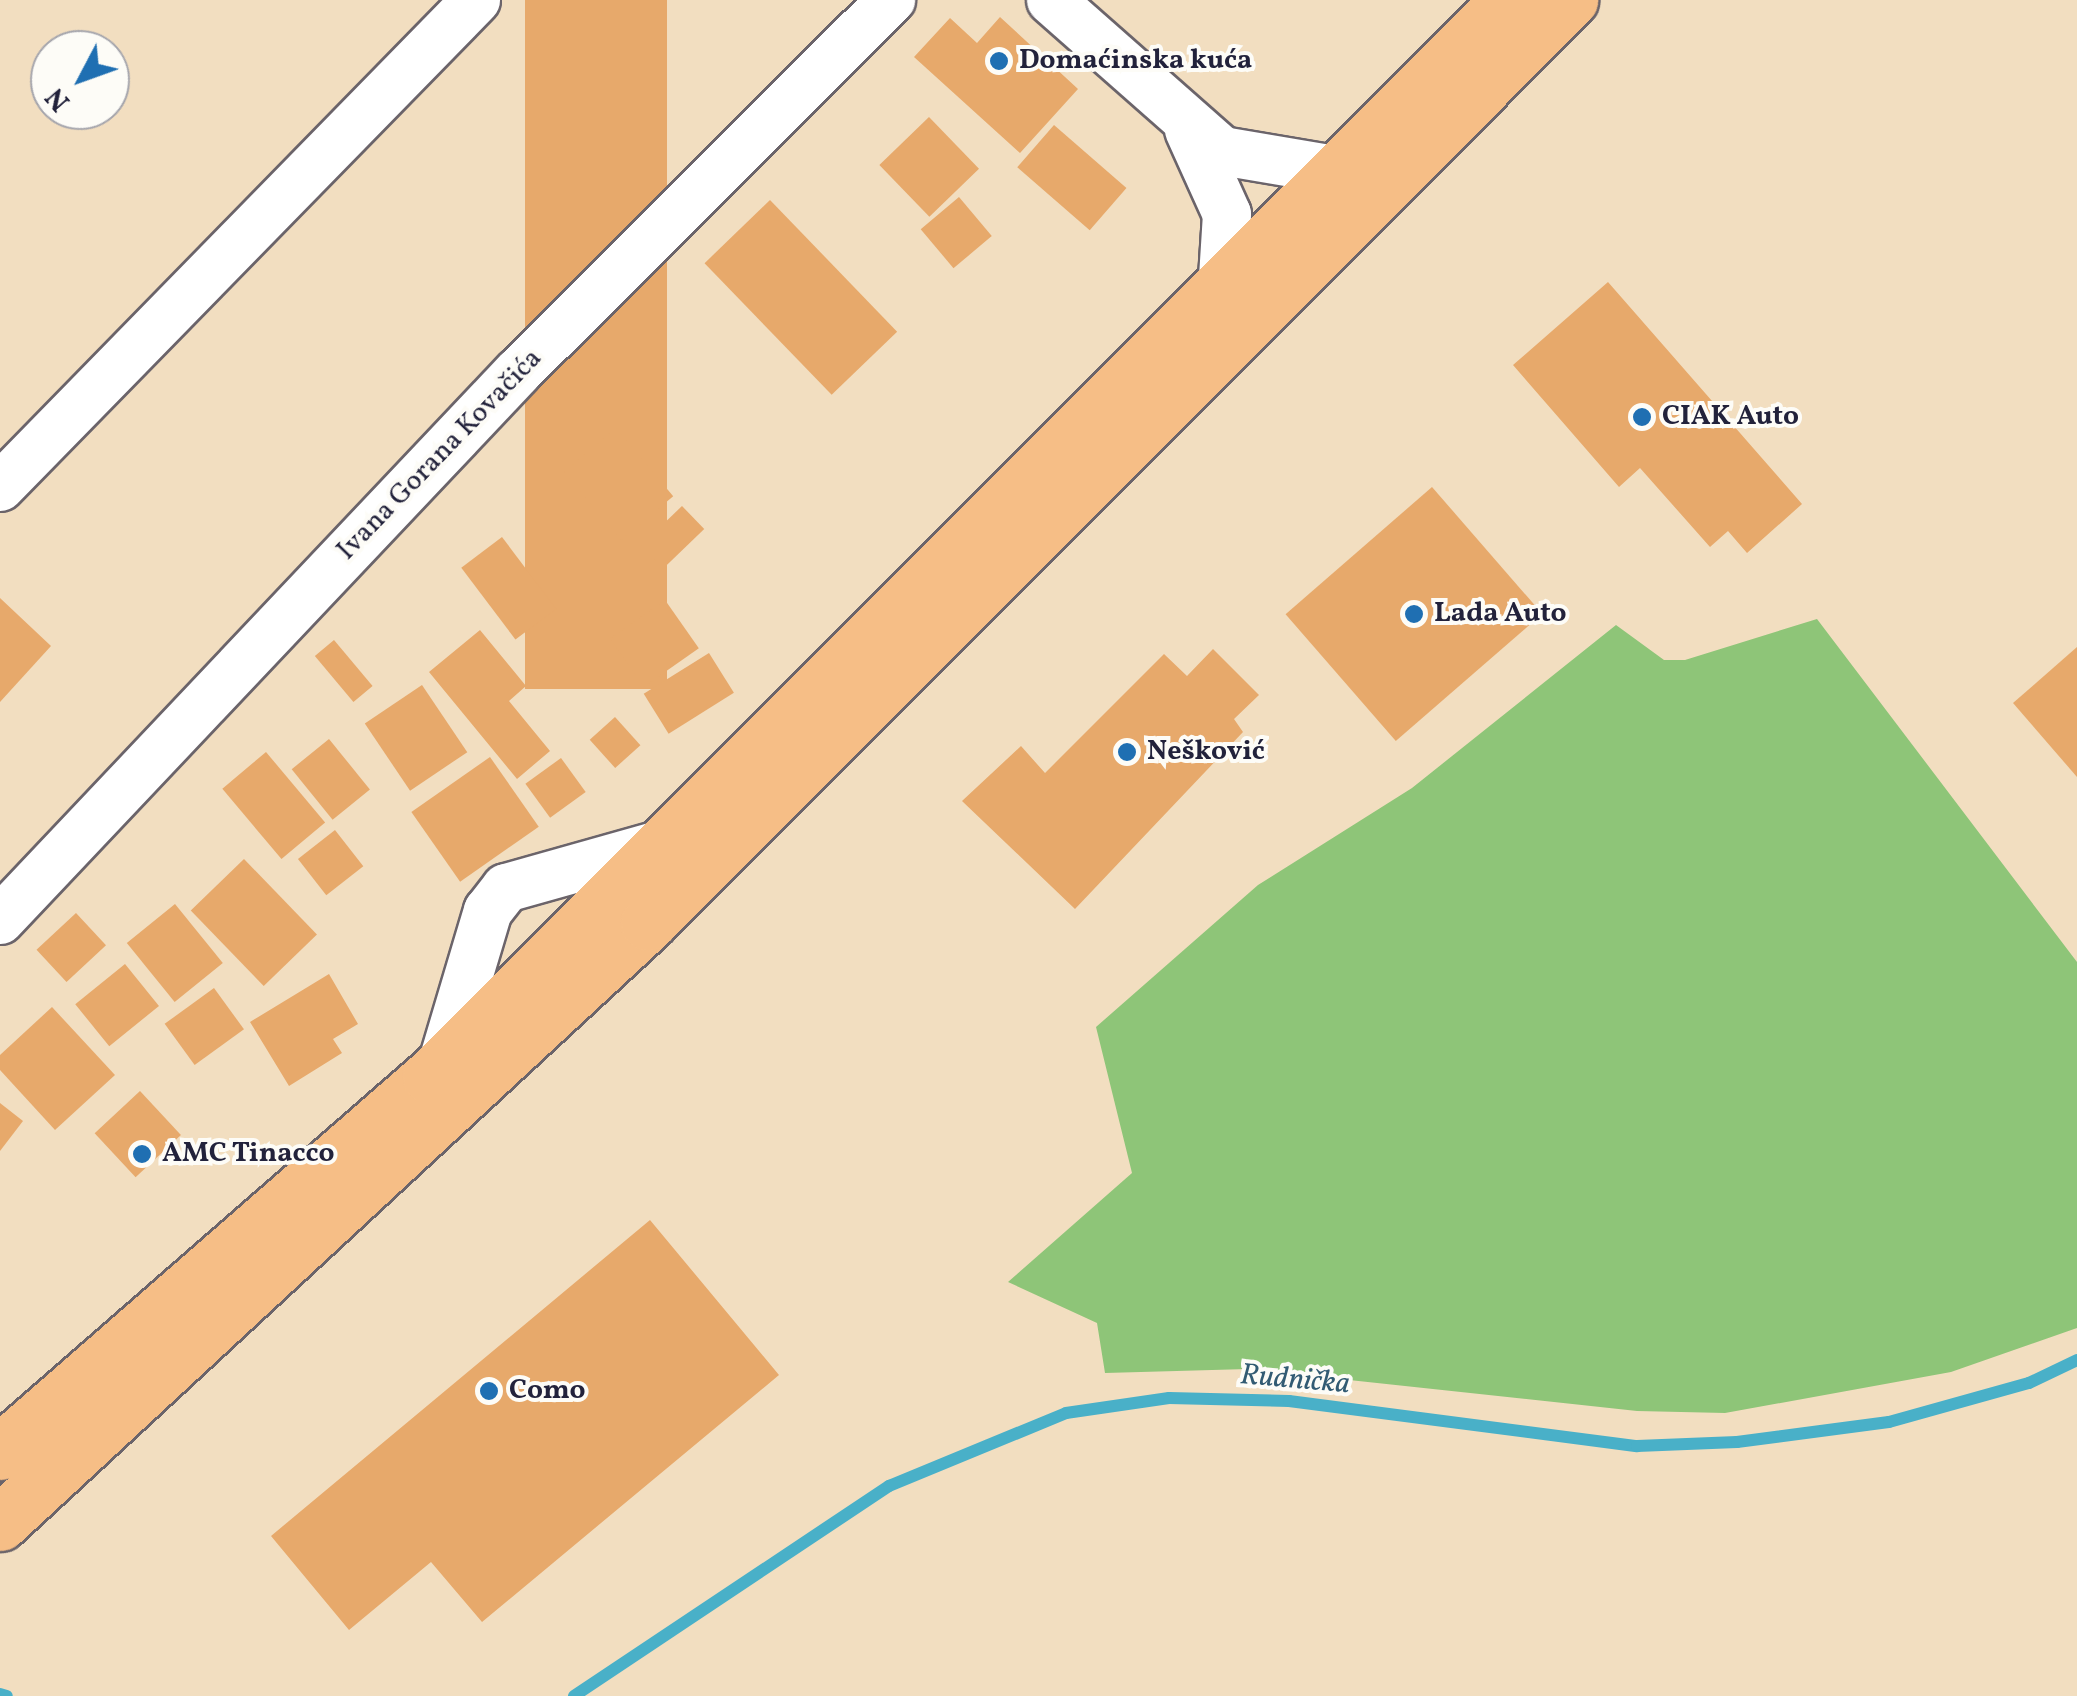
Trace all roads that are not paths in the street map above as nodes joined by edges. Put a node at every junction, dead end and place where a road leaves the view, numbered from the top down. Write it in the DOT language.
graph roads {
  1 [pos="476,0"];
  2 [pos="891,0"];
  3 [pos="1051,0"];
  4 [pos="1508,0"];
  5 [pos="1570,0"];
  6 [pos="1189,130"];
  7 [pos="1340,172"];
  8 [pos="1222,294"];
  9 [pos="0,487"];
  10 [pos="663,844"];
  11 [pos="0,920"];
  12 [pos="442,1065"];
  13 [pos="0,1452"];
  14 [pos="0,1523"];
  1 -- 9 [label="street"];
  2 -- 11 [label="street, Ivana Gorana Kovačića"];
  3 -- 6 [label="street"];
  4 -- 7 [label="main road"];
  5 -- 14 [label="main road"];
  6 -- 7 [label="street"];
  6 -- 8 [label="street"];
  7 -- 8 [label="main road"];
  8 -- 10 [label="main road"];
  10 -- 12 [label="main road"];
  10 -- 12 [label="street"];
  12 -- 13 [label="main road"];
}
